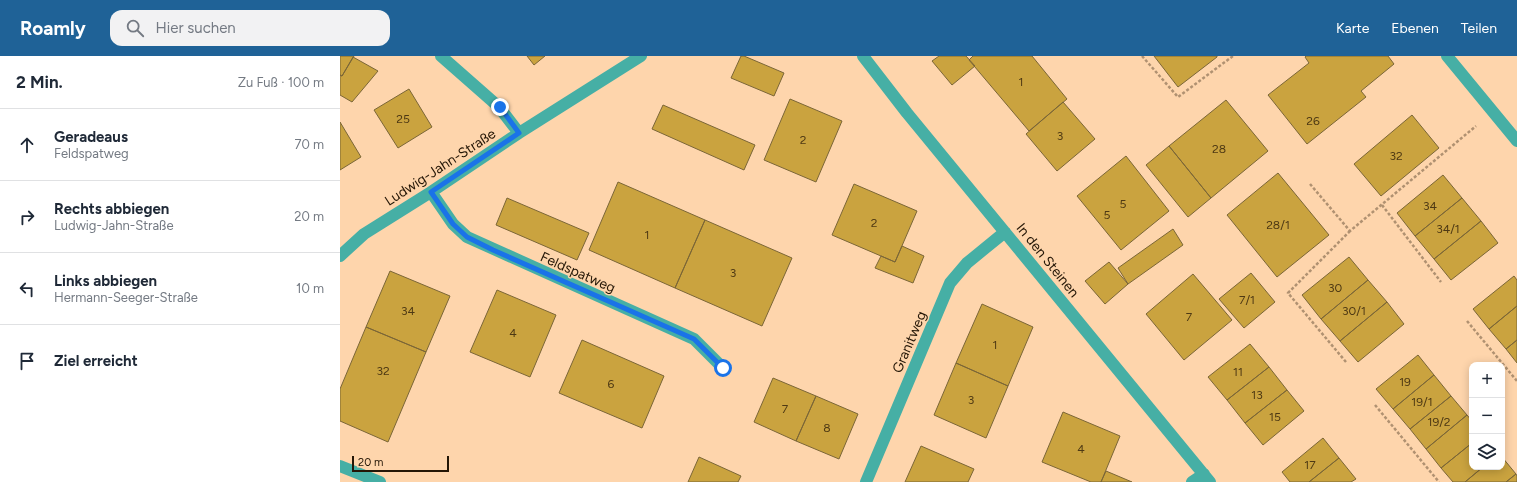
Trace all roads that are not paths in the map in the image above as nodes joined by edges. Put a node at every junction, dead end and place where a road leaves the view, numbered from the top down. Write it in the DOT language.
graph roads {
  1 [pos="441,56"];
  2 [pos="641,56"];
  3 [pos="863,56"];
  4 [pos="1447,56"];
  5 [pos="519,133"];
  6 [pos="1517,141"];
  7 [pos="431,192"];
  8 [pos="1005,232"];
  9 [pos="340,256"];
  10 [pos="723,368"];
  11 [pos="340,466"];
  12 [pos="1207,478"];
  13 [pos="380,482"];
  14 [pos="866,482"];
  15 [pos="1192,482"];
  1 -- 5 [label="street"];
  2 -- 5 [label="street, Ludwig-Jahn-Straße"];
  3 -- 8 [label="street, In den Steinen"];
  4 -- 6 [label="street"];
  5 -- 7 [label="street, Ludwig-Jahn-Straße"];
  7 -- 9 [label="street, Ludwig-Jahn-Straße"];
  7 -- 10 [label="street, Feldspatweg"];
  8 -- 12 [label="street, In den Steinen"];
  8 -- 14 [label="street, Granitweg"];
  11 -- 13 [label="street"];
  12 -- 15 [label="street"];
}
